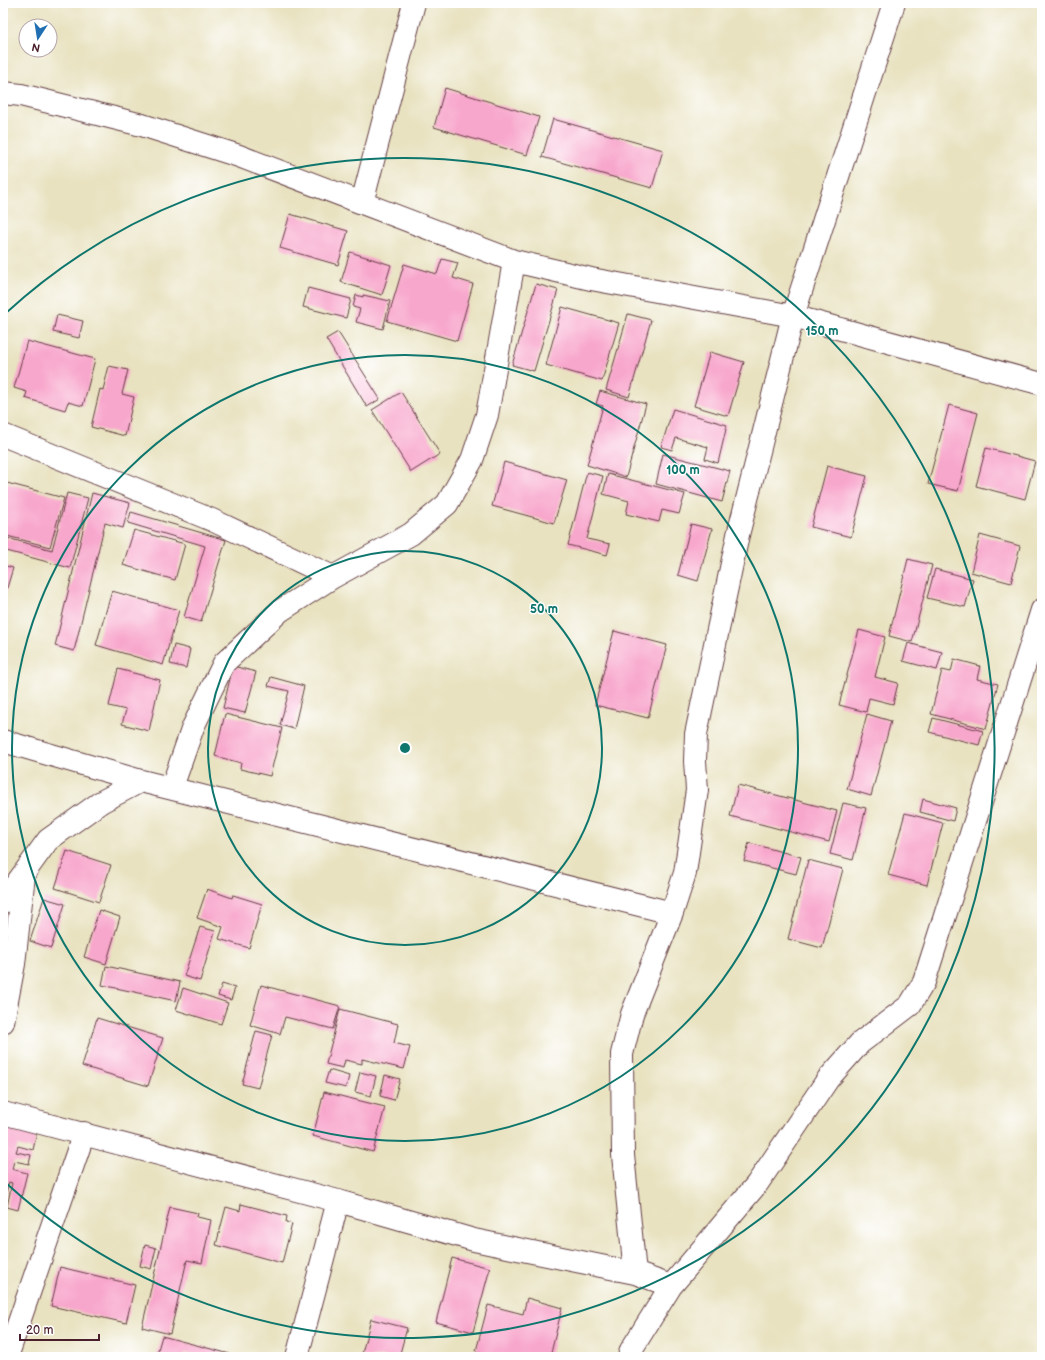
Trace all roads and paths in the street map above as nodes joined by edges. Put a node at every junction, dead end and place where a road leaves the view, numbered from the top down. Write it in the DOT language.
graph roads {
  1 [pos="414,3"];
  2 [pos="894,3"];
  3 [pos="3,93"];
  4 [pos="362,203"];
  5 [pos="514,261"];
  6 [pos="793,316"];
  7 [pos="1042,384"];
  8 [pos="3,435"];
  9 [pos="333,577"];
  10 [pos="1042,610"];
  11 [pos="3,741"];
  12 [pos="141,781"];
  13 [pos="172,787"];
  14 [pos="24,875"];
  15 [pos="3,902"];
  16 [pos="672,913"];
  17 [pos="3,1022"];
  18 [pos="3,1113"];
  19 [pos="84,1133"];
  20 [pos="338,1201"];
  21 [pos="635,1273"];
  22 [pos="671,1286"];
  23 [pos="7,1357"];
  24 [pos="297,1357"];
  25 [pos="629,1357"];
  1 -- 4 [label="street"];
  2 -- 6 [label="street"];
  3 -- 4 [label="street"];
  4 -- 5 [label="street"];
  5 -- 6 [label="street"];
  5 -- 9 [label="street"];
  6 -- 7 [label="street"];
  6 -- 16 [label="street"];
  8 -- 9 [label="street"];
  9 -- 13 [label="street"];
  10 -- 22 [label="street"];
  11 -- 12 [label="street"];
  12 -- 13 [label="street"];
  12 -- 14 [label="street"];
  13 -- 16 [label="street"];
  14 -- 15 [label="street"];
  14 -- 17 [label="street"];
  16 -- 21 [label="street"];
  18 -- 19 [label="street"];
  19 -- 20 [label="street"];
  19 -- 23 [label="street"];
  20 -- 21 [label="street"];
  20 -- 24 [label="street"];
  21 -- 22 [label="street"];
  22 -- 25 [label="street"];
}
